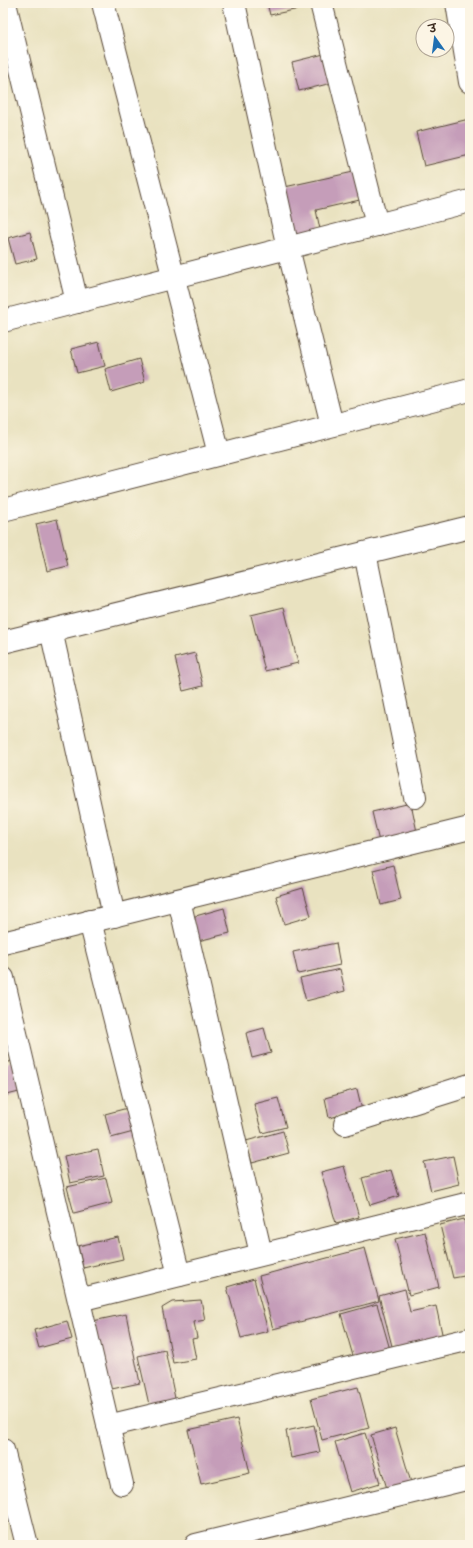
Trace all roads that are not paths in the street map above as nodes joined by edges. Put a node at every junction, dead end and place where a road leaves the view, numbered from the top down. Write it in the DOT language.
graph roads {
  1 [pos="5,3"];
  2 [pos="103,3"];
  3 [pos="234,3"];
  4 [pos="321,3"];
  5 [pos="457,3"];
  6 [pos="470,82"];
  7 [pos="470,201"];
  8 [pos="377,225"];
  9 [pos="288,248"];
  10 [pos="174,277"];
  11 [pos="77,302"];
  12 [pos="3,321"];
  13 [pos="470,390"];
  14 [pos="332,425"];
  15 [pos="219,454"];
  16 [pos="3,510"];
  17 [pos="470,527"];
  18 [pos="365,553"];
  19 [pos="51,630"];
  20 [pos="3,642"];
  21 [pos="415,797"];
  22 [pos="470,828"];
  23 [pos="179,900"];
  24 [pos="114,916"];
  25 [pos="90,921"];
  26 [pos="3,943"];
  27 [pos="3,978"];
  28 [pos="470,1086"];
  29 [pos="345,1124"];
  30 [pos="470,1203"];
  31 [pos="261,1254"];
  32 [pos="179,1275"];
  33 [pos="79,1300"];
  34 [pos="470,1339"];
  35 [pos="108,1426"];
  36 [pos="3,1450"];
  37 [pos="470,1478"];
  38 [pos="122,1484"];
  39 [pos="27,1545"];
  40 [pos="196,1545"];
  1 -- 11 [label="street"];
  2 -- 10 [label="street"];
  3 -- 9 [label="street"];
  4 -- 8 [label="street"];
  5 -- 6 [label="street"];
  7 -- 8 [label="street"];
  8 -- 9 [label="street"];
  9 -- 10 [label="street"];
  9 -- 14 [label="street"];
  10 -- 11 [label="street"];
  10 -- 15 [label="street"];
  11 -- 12 [label="street"];
  13 -- 14 [label="street"];
  14 -- 15 [label="street"];
  15 -- 16 [label="street"];
  17 -- 18 [label="street"];
  18 -- 19 [label="street"];
  18 -- 21 [label="street"];
  19 -- 20 [label="street"];
  19 -- 24 [label="street"];
  22 -- 23 [label="street"];
  23 -- 24 [label="street"];
  23 -- 31 [label="street"];
  24 -- 25 [label="street"];
  25 -- 26 [label="street"];
  25 -- 32 [label="street"];
  27 -- 33 [label="street"];
  28 -- 29 [label="street"];
  30 -- 31 [label="street"];
  31 -- 32 [label="street"];
  32 -- 33 [label="street"];
  33 -- 35 [label="street"];
  34 -- 35 [label="street"];
  35 -- 38 [label="street"];
  36 -- 39 [label="street"];
  37 -- 40 [label="street"];
}
